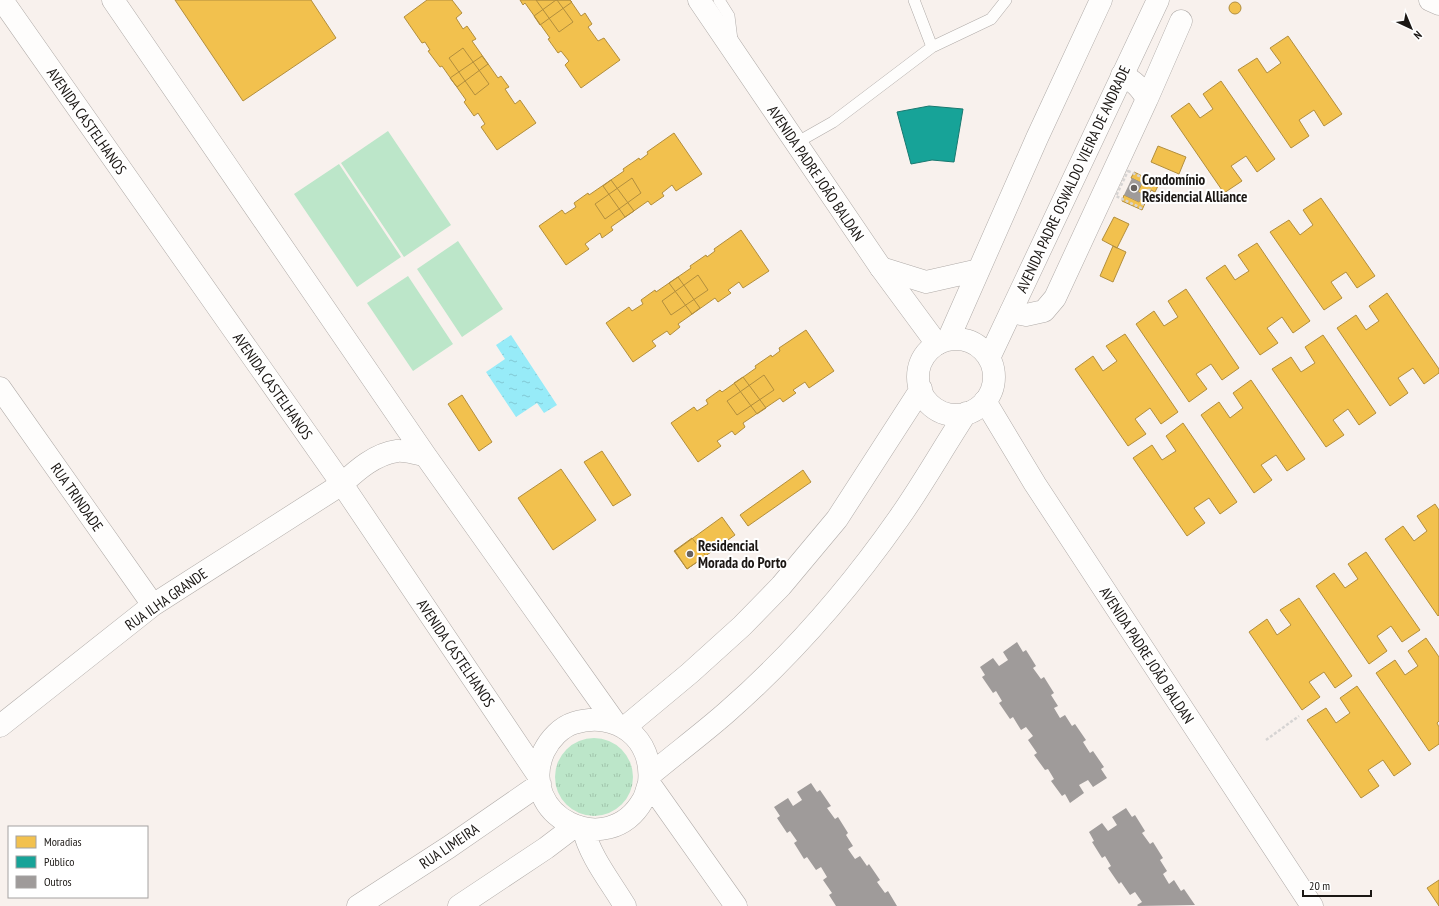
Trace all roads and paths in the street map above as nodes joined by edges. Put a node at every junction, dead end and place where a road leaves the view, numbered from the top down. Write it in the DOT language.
graph roads {
  1 [pos="2,0"];
  2 [pos="113,0"];
  3 [pos="699,0"];
  4 [pos="719,0"];
  5 [pos="914,0"];
  6 [pos="1006,0"];
  7 [pos="1101,0"];
  8 [pos="1158,0"];
  9 [pos="1430,0"];
  10 [pos="1439,4"];
  11 [pos="1181,21"];
  12 [pos="932,47"];
  13 [pos="733,51"];
  14 [pos="1122,75"];
  15 [pos="1147,99"];
  16 [pos="796,143"];
  17 [pos="1116,196"];
  18 [pos="881,268"];
  19 [pos="979,270"];
  20 [pos="1011,312"];
  21 [pos="942,342"];
  22 [pos="989,358"];
  23 [pos="0,388"];
  24 [pos="921,389"];
  25 [pos="985,401"];
  26 [pos="966,413"];
  27 [pos="424,455"];
  28 [pos="342,484"];
  29 [pos="153,605"];
  30 [pos="1299,716"];
  31 [pos="0,726"];
  32 [pos="620,726"];
  33 [pos="1266,740"];
  34 [pos="649,779"];
  35 [pos="539,780"];
  36 [pos="579,827"];
  37 [pos="358,906"];
  38 [pos="459,906"];
  39 [pos="625,906"];
  40 [pos="736,906"];
  41 [pos="1312,906"];
  1 -- 28 [label="street, AVENIDA CASTELHANOS"];
  2 -- 27 [label="street"];
  3 -- 13 [label="street, AVENIDA PADRE JOÃO BALDAN"];
  4 -- 13 [label="lane"];
  5 -- 12 [label="lane"];
  6 -- 12 [label="lane"];
  7 -- 19 [label="street"];
  8 -- 14 [label="street, AVENIDA PADRE OSWALDO VIEIRA DE ANDRADE"];
  9 -- 10 [label="street"];
  11 -- 15 [label="street"];
  12 -- 16 [label="lane"];
  13 -- 16 [label="street, AVENIDA PADRE JOÃO BALDAN"];
  14 -- 15 [label="street"];
  14 -- 20 [label="street, AVENIDA PADRE OSWALDO VIEIRA DE ANDRADE"];
  15 -- 20 [label="street"];
  16 -- 18 [label="street, AVENIDA PADRE JOÃO BALDAN"];
  17 -- 17 [label="path"];
  18 -- 19 [label="street"];
  18 -- 21 [label="street, AVENIDA PADRE JOÃO BALDAN"];
  19 -- 21 [label="street"];
  20 -- 22 [label="street, AVENIDA PADRE OSWALDO VIEIRA DE ANDRADE"];
  21 -- 22 [label="street"];
  21 -- 24 [label="street"];
  22 -- 25 [label="street"];
  23 -- 29 [label="street, RUA TRINDADE"];
  24 -- 26 [label="street"];
  24 -- 32 [label="street"];
  25 -- 26 [label="street"];
  25 -- 41 [label="street, AVENIDA PADRE JOÃO BALDAN"];
  26 -- 34 [label="street"];
  27 -- 28 [label="street, RUA ILHA GRANDE"];
  27 -- 32 [label="street"];
  28 -- 29 [label="street, RUA ILHA GRANDE"];
  28 -- 35 [label="street, AVENIDA CASTELHANOS"];
  29 -- 31 [label="street, RUA ILHA GRANDE"];
  30 -- 33 [label="path"];
  32 -- 34 [label="street"];
  32 -- 35 [label="street"];
  34 -- 36 [label="street, AVENIDA CASTELHANOS"];
  34 -- 40 [label="street"];
  35 -- 36 [label="street, AVENIDA CASTELHANOS"];
  35 -- 37 [label="street, RUA LIMEIRA"];
  36 -- 38 [label="street"];
  36 -- 39 [label="street"];
}
